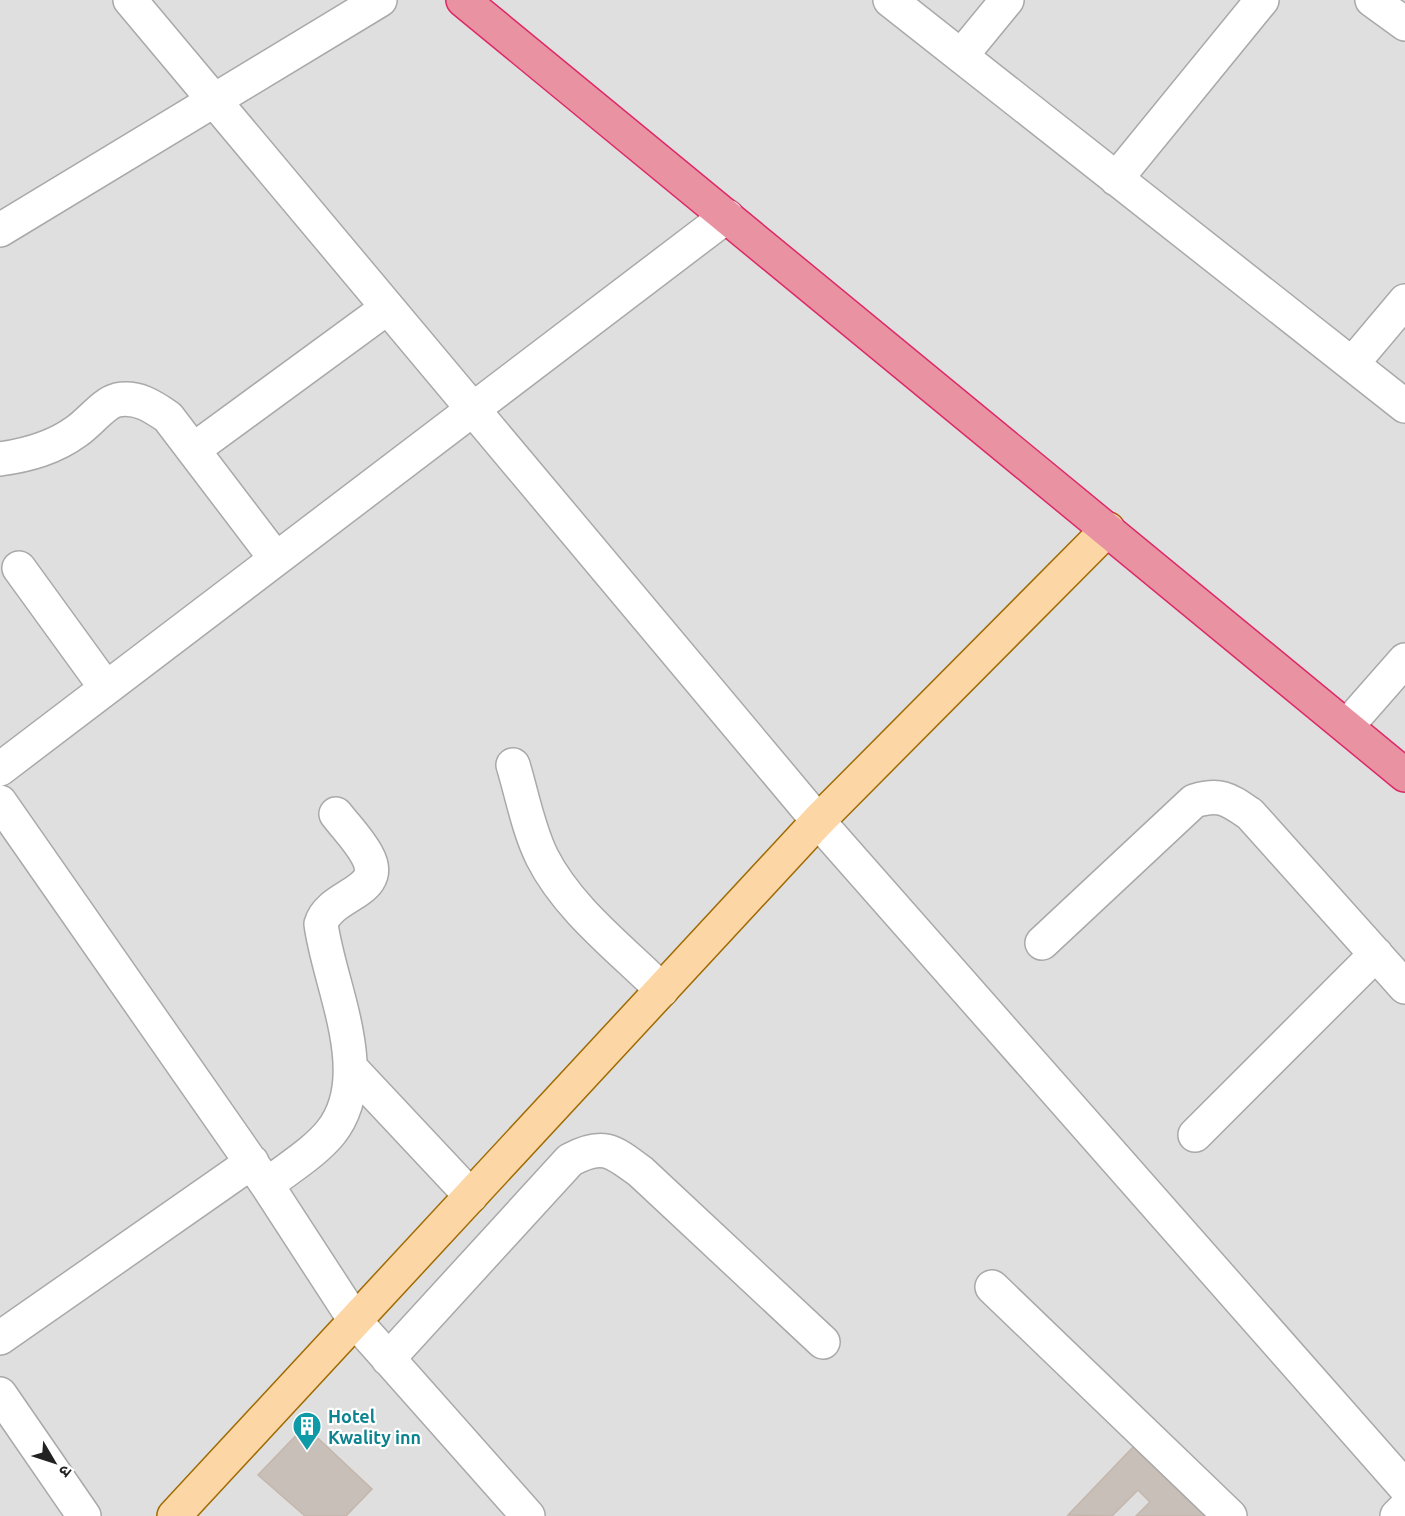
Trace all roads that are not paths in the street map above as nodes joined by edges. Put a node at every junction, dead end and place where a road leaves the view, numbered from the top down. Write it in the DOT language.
graph roads {
  1 [pos="130,0"];
  2 [pos="380,0"];
  3 [pos="463,0"];
  4 [pos="890,0"];
  5 [pos="1007,0"];
  6 [pos="1262,0"];
  7 [pos="1372,0"];
  8 [pos="1405,24"];
  9 [pos="961,56"];
  10 [pos="215,102"];
  11 [pos="1116,179"];
  12 [pos="727,216"];
  13 [pos="0,230"];
  14 [pos="1405,302"];
  15 [pos="387,308"];
  16 [pos="1352,364"];
  17 [pos="1405,406"];
  18 [pos="472,409"];
  19 [pos="193,450"];
  20 [pos="0,459"];
  21 [pos="1108,529"];
  22 [pos="276,559"];
  23 [pos="19,568"];
  24 [pos="1405,660"];
  25 [pos="106,688"];
  26 [pos="1347,726"];
  27 [pos="513,765"];
  28 [pos="0,769"];
  29 [pos="1405,775"];
  30 [pos="0,802"];
  31 [pos="336,813"];
  32 [pos="818,821"];
  33 [pos="1042,943"];
  34 [pos="1376,954"];
  35 [pos="1405,987"];
  36 [pos="662,990"];
  37 [pos="350,1067"];
  38 [pos="1195,1135"];
  39 [pos="260,1173"];
  40 [pos="471,1196"];
  41 [pos="992,1287"];
  42 [pos="356,1322"];
  43 [pos="0,1338"];
  44 [pos="823,1342"];
  45 [pos="388,1359"];
  46 [pos="0,1394"];
  47 [pos="1405,1487"];
  48 [pos="1405,1508"];
  49 [pos="84,1516"];
  50 [pos="174,1516"];
  51 [pos="528,1516"];
  52 [pos="1230,1516"];
  53 [pos="1396,1516"];
  1 -- 10 [label="street"];
  2 -- 10 [label="street"];
  3 -- 12 [label="highway"];
  4 -- 9 [label="street"];
  5 -- 9 [label="street"];
  6 -- 11 [label="street"];
  7 -- 8 [label="street"];
  9 -- 11 [label="street"];
  10 -- 13 [label="street"];
  10 -- 15 [label="street"];
  11 -- 16 [label="street"];
  12 -- 18 [label="street"];
  12 -- 21 [label="highway"];
  14 -- 16 [label="street"];
  15 -- 18 [label="street"];
  15 -- 19 [label="street"];
  16 -- 17 [label="street"];
  18 -- 22 [label="street"];
  18 -- 32 [label="street"];
  19 -- 20 [label="street"];
  19 -- 22 [label="street"];
  21 -- 26 [label="highway"];
  21 -- 32 [label="main road"];
  22 -- 25 [label="street"];
  23 -- 25 [label="street"];
  24 -- 26 [label="street"];
  25 -- 28 [label="street"];
  26 -- 29 [label="highway"];
  27 -- 36 [label="street"];
  30 -- 39 [label="street"];
  31 -- 37 [label="street"];
  32 -- 36 [label="main road"];
  32 -- 47 [label="street"];
  33 -- 34 [label="street"];
  34 -- 35 [label="street"];
  34 -- 38 [label="street"];
  36 -- 40 [label="main road"];
  37 -- 39 [label="street"];
  37 -- 40 [label="street"];
  39 -- 42 [label="street"];
  39 -- 43 [label="street"];
  40 -- 42 [label="main road"];
  41 -- 52 [label="street"];
  42 -- 45 [label="street"];
  42 -- 50 [label="main road"];
  44 -- 45 [label="street"];
  45 -- 51 [label="street"];
  46 -- 49 [label="street"];
  48 -- 53 [label="street"];
}
